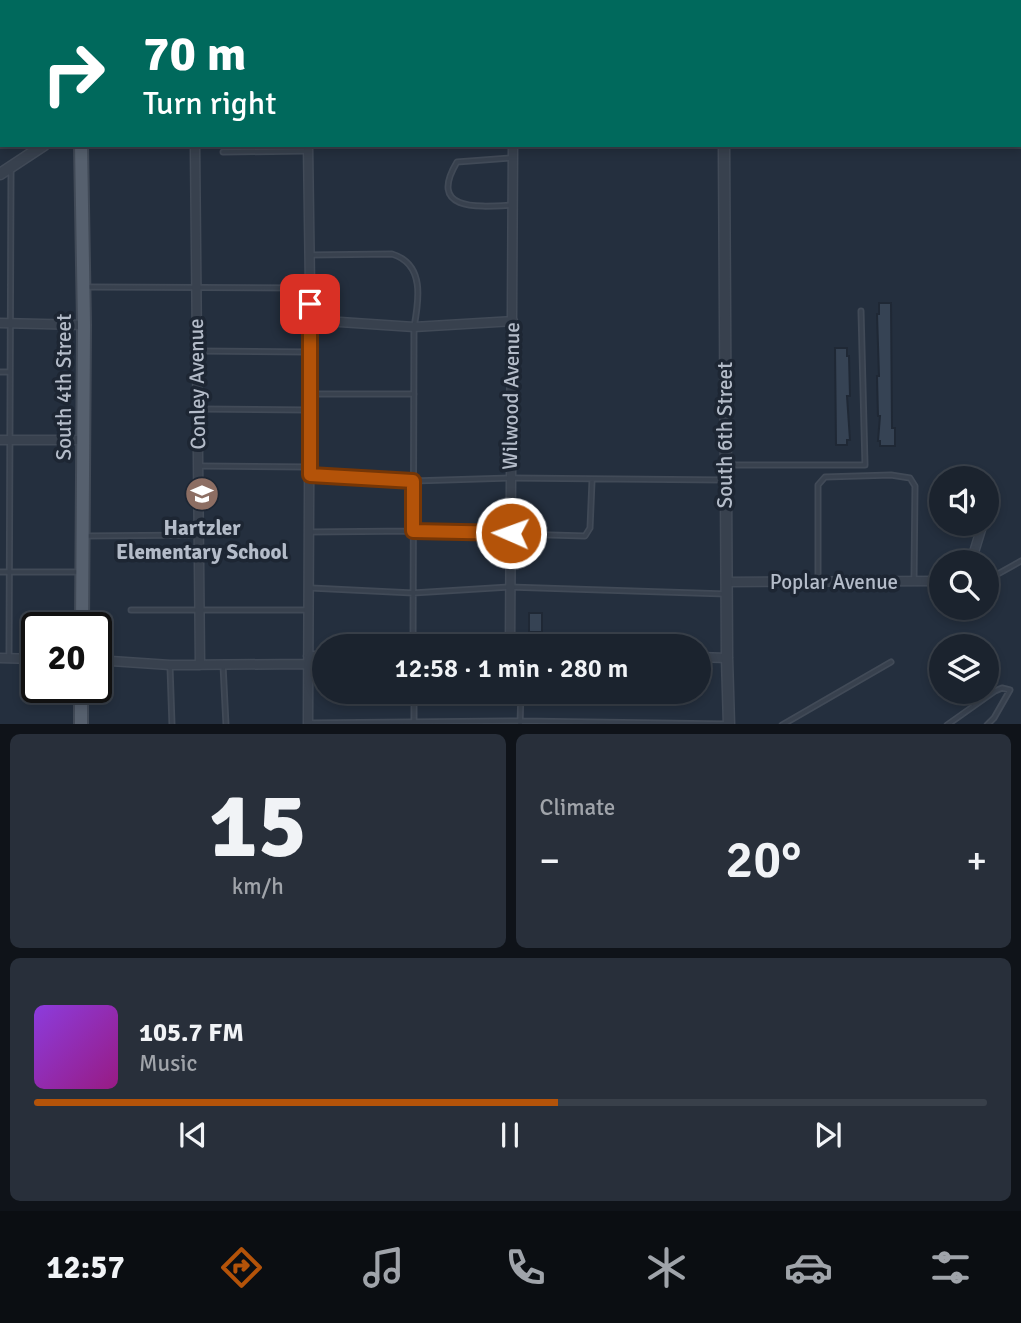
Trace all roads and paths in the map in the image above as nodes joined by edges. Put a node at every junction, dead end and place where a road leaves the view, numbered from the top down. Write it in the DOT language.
graph roads {
  1 [pos="39,147"];
  2 [pos="81,147"];
  3 [pos="194,147"];
  4 [pos="513,147"];
  5 [pos="724,147"];
  6 [pos="308,148"];
  7 [pos="223,152"];
  8 [pos="513,158"];
  9 [pos="10,167"];
  10 [pos="0,174"];
  11 [pos="513,205"];
  12 [pos="309,256"];
  13 [pos="196,286"];
  14 [pos="82,288"];
  15 [pos="310,288"];
  16 [pos="861,311"];
  17 [pos="310,320"];
  18 [pos="513,321"];
  19 [pos="0,323"];
  20 [pos="10,323"];
  21 [pos="84,325"];
  22 [pos="414,327"];
  23 [pos="197,351"];
  24 [pos="310,352"];
  25 [pos="0,372"];
  26 [pos="10,372"];
  27 [pos="310,394"];
  28 [pos="414,394"];
  29 [pos="197,409"];
  30 [pos="310,410"];
  31 [pos="0,440"];
  32 [pos="10,440"];
  33 [pos="83,440"];
  34 [pos="726,465"];
  35 [pos="198,466"];
  36 [pos="310,471"];
  37 [pos="510,478"];
  38 [pos="726,480"];
  39 [pos="413,481"];
  40 [pos="592,481"];
  41 [pos="413,531"];
  42 [pos="309,532"];
  43 [pos="511,533"];
  44 [pos="199,535"];
  45 [pos="83,536"];
  46 [pos="1021,561"];
  47 [pos="0,572"];
  48 [pos="10,572"];
  49 [pos="83,572"];
  50 [pos="999,573"];
  51 [pos="929,581"];
  52 [pos="726,582"];
  53 [pos="818,582"];
  54 [pos="914,582"];
  55 [pos="509,587"];
  56 [pos="309,588"];
  57 [pos="413,593"];
  58 [pos="726,594"];
  59 [pos="131,610"];
  60 [pos="309,610"];
  61 [pos="200,611"];
  62 [pos="82,612"];
  63 [pos="413,634"];
  64 [pos="510,634"];
  65 [pos="711,657"];
  66 [pos="4,658"];
  67 [pos="727,658"];
  68 [pos="312,659"];
  69 [pos="307,660"];
  70 [pos="112,661"];
  71 [pos="891,662"];
  72 [pos="170,665"];
  73 [pos="200,665"];
  74 [pos="223,665"];
  75 [pos="81,703"];
  76 [pos="414,704"];
  77 [pos="521,704"];
  78 [pos="414,723"];
  79 [pos="520,723"];
  80 [pos="81,724"];
  81 [pos="172,724"];
  82 [pos="226,724"];
  83 [pos="308,724"];
  84 [pos="730,724"];
  85 [pos="782,724"];
  86 [pos="947,724"];
  87 [pos="987,724"];
  1 -- 9 [label="street"];
  2 -- 14 [label="main road, South 4th Street"];
  3 -- 13 [label="street, Conley Avenue"];
  4 -- 8 [label="street, Wilwood Avenue"];
  5 -- 34 [label="street, South 6th Street"];
  6 -- 7 [label="lane"];
  6 -- 12 [label="street"];
  8 -- 11 [label="street, Wilwood Avenue"];
  8 -- 11 [label="lane"];
  9 -- 10 [label="street"];
  9 -- 20 [label="lane"];
  11 -- 18 [label="street, Wilwood Avenue"];
  12 -- 15 [label="street"];
  12 -- 22 [label="lane"];
  13 -- 14 [label="lane"];
  13 -- 15 [label="lane"];
  13 -- 23 [label="street, Conley Avenue"];
  14 -- 21 [label="main road, South 4th Street"];
  15 -- 17 [label="street"];
  16 -- 34 [label="lane"];
  17 -- 22 [label="street"];
  17 -- 24 [label="street"];
  18 -- 22 [label="street"];
  18 -- 37 [label="street, Wilwood Avenue"];
  19 -- 20 [label="street"];
  20 -- 21 [label="street"];
  20 -- 26 [label="lane"];
  21 -- 33 [label="main road, South 4th Street"];
  22 -- 28 [label="lane"];
  23 -- 24 [label="lane"];
  23 -- 29 [label="street, Conley Avenue"];
  24 -- 27 [label="street"];
  25 -- 26 [label="lane"];
  26 -- 32 [label="lane"];
  27 -- 28 [label="lane"];
  27 -- 30 [label="street"];
  28 -- 39 [label="lane"];
  29 -- 30 [label="lane"];
  29 -- 35 [label="street, Conley Avenue"];
  30 -- 36 [label="street"];
  31 -- 32 [label="street"];
  32 -- 33 [label="street"];
  32 -- 48 [label="lane"];
  33 -- 45 [label="main road, South 4th Street"];
  34 -- 38 [label="street, South 6th Street"];
  35 -- 36 [label="lane"];
  35 -- 44 [label="street, Conley Avenue"];
  36 -- 39 [label="lane"];
  36 -- 42 [label="street"];
  37 -- 39 [label="lane"];
  37 -- 40 [label="lane"];
  37 -- 43 [label="street, Wilwood Avenue"];
  38 -- 40 [label="lane"];
  38 -- 52 [label="street, South 6th Street"];
  39 -- 41 [label="lane"];
  40 -- 43 [label="lane"];
  41 -- 42 [label="lane"];
  41 -- 43 [label="lane"];
  41 -- 57 [label="lane"];
  42 -- 56 [label="street"];
  43 -- 55 [label="street, Wilwood Avenue"];
  44 -- 45 [label="lane"];
  44 -- 61 [label="street, Conley Avenue"];
  45 -- 49 [label="main road, South 4th Street"];
  46 -- 50 [label="lane"];
  47 -- 48 [label="lane"];
  48 -- 49 [label="lane"];
  48 -- 66 [label="lane"];
  49 -- 62 [label="main road, South 4th Street"];
  51 -- 54 [label="street, Poplar Avenue"];
  52 -- 53 [label="street, Poplar Avenue"];
  52 -- 58 [label="street, South 6th Street"];
  53 -- 54 [label="street, Poplar Avenue"];
  53 -- 54 [label="lane"];
  55 -- 57 [label="lane"];
  55 -- 58 [label="lane"];
  55 -- 64 [label="street, Wilwood Avenue"];
  56 -- 57 [label="lane"];
  56 -- 60 [label="street"];
  57 -- 63 [label="lane"];
  58 -- 67 [label="street, South 6th Street"];
  59 -- 61 [label="lane"];
  60 -- 61 [label="lane"];
  60 -- 69 [label="street"];
  61 -- 73 [label="street, Conley Avenue"];
  65 -- 67 [label="street"];
  67 -- 84 [label="street, South 6th Street"];
  68 -- 69 [label="street"];
  69 -- 74 [label="street"];
  69 -- 83 [label="street"];
  70 -- 72 [label="street"];
  71 -- 85 [label="lane"];
  72 -- 73 [label="street"];
  72 -- 81 [label="lane"];
  73 -- 74 [label="street"];
  74 -- 82 [label="lane"];
  75 -- 80 [label="main road"];
  76 -- 78 [label="lane"];
  77 -- 79 [label="lane"];
  78 -- 79 [label="lane"];
  78 -- 83 [label="lane"];
  79 -- 84 [label="lane"];
  86 -- 87 [label="lane"];
}
